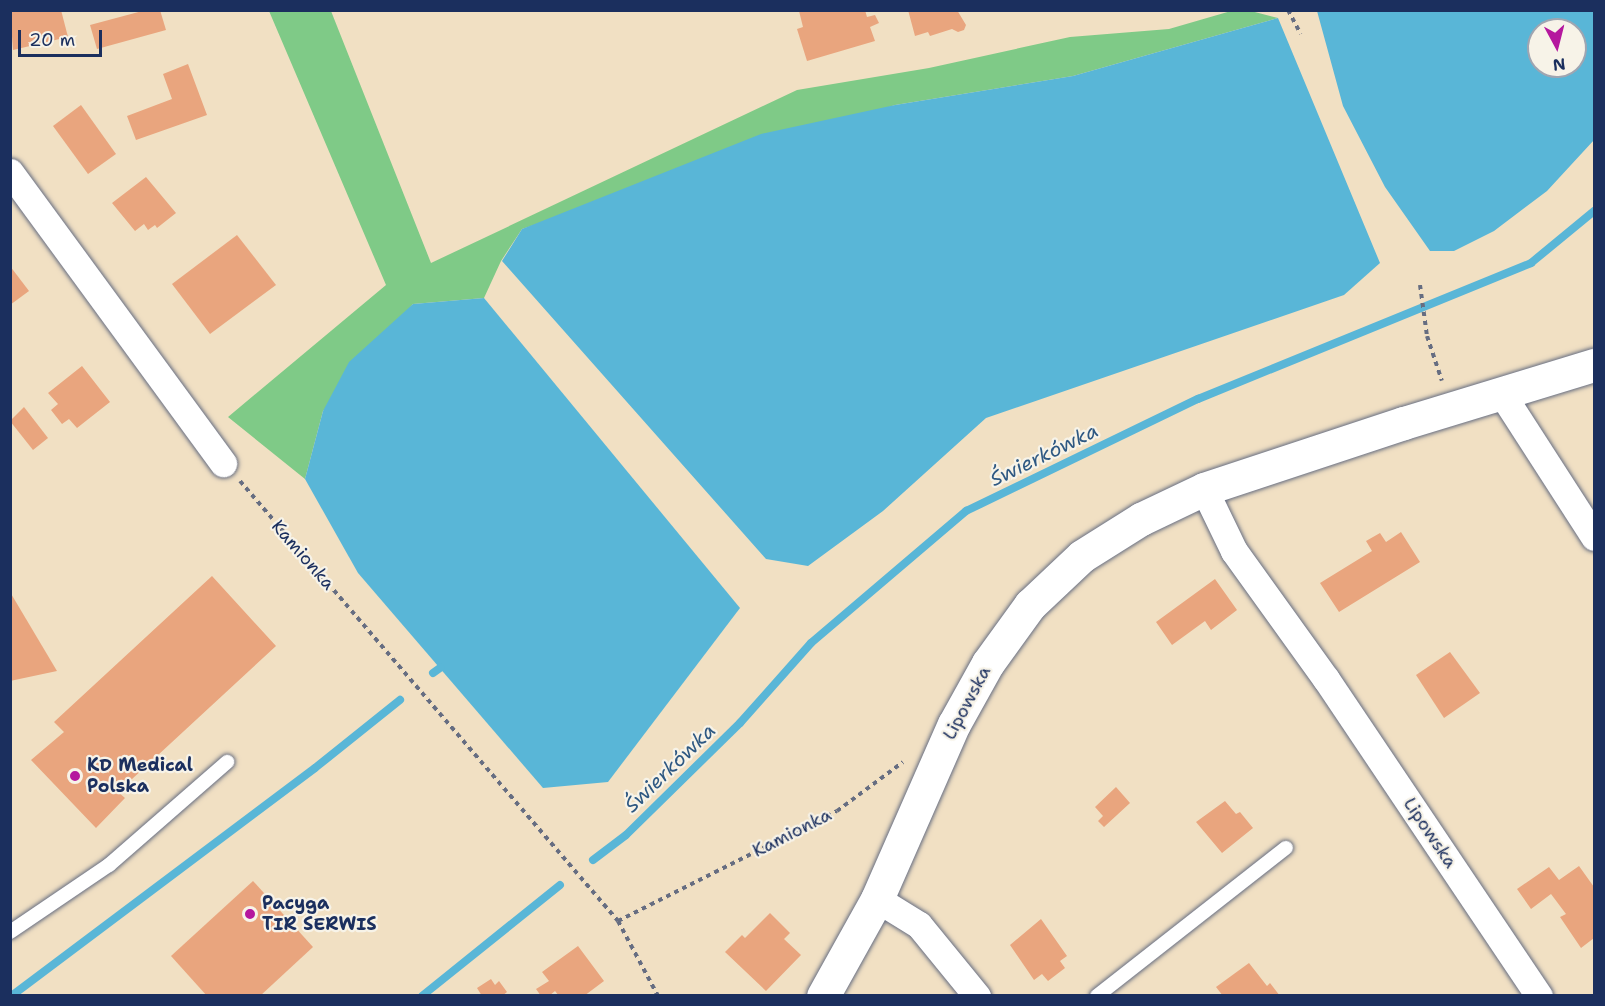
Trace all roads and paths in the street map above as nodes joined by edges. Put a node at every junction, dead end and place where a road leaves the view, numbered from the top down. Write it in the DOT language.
graph roads {
  1 [pos="1288,10"];
  2 [pos="1301,34"];
  3 [pos="10,172"];
  4 [pos="1420,285"];
  5 [pos="1594,366"];
  6 [pos="1444,386"];
  7 [pos="1502,394"];
  8 [pos="224,463"];
  9 [pos="1204,489"];
  10 [pos="1594,537"];
  11 [pos="909,757"];
  12 [pos="227,762"];
  13 [pos="1286,848"];
  14 [pos="877,899"];
  15 [pos="618,921"];
  16 [pos="10,932"];
  17 [pos="658,996"];
  18 [pos="823,996"];
  19 [pos="977,996"];
  20 [pos="1097,996"];
  21 [pos="1539,996"];
  1 -- 2 [label="path"];
  3 -- 8 [label="street"];
  4 -- 6 [label="path"];
  5 -- 7 [label="street, Lipowska"];
  7 -- 9 [label="street, Lipowska"];
  7 -- 10 [label="street"];
  8 -- 15 [label="path, Kamionka"];
  9 -- 14 [label="street, Lipowska"];
  9 -- 21 [label="street, Lipowska"];
  11 -- 15 [label="path, Kamionka"];
  12 -- 16 [label="lane"];
  13 -- 20 [label="lane"];
  14 -- 18 [label="street, Lipowska"];
  14 -- 19 [label="street"];
  15 -- 17 [label="path, Kamionka"];
}
